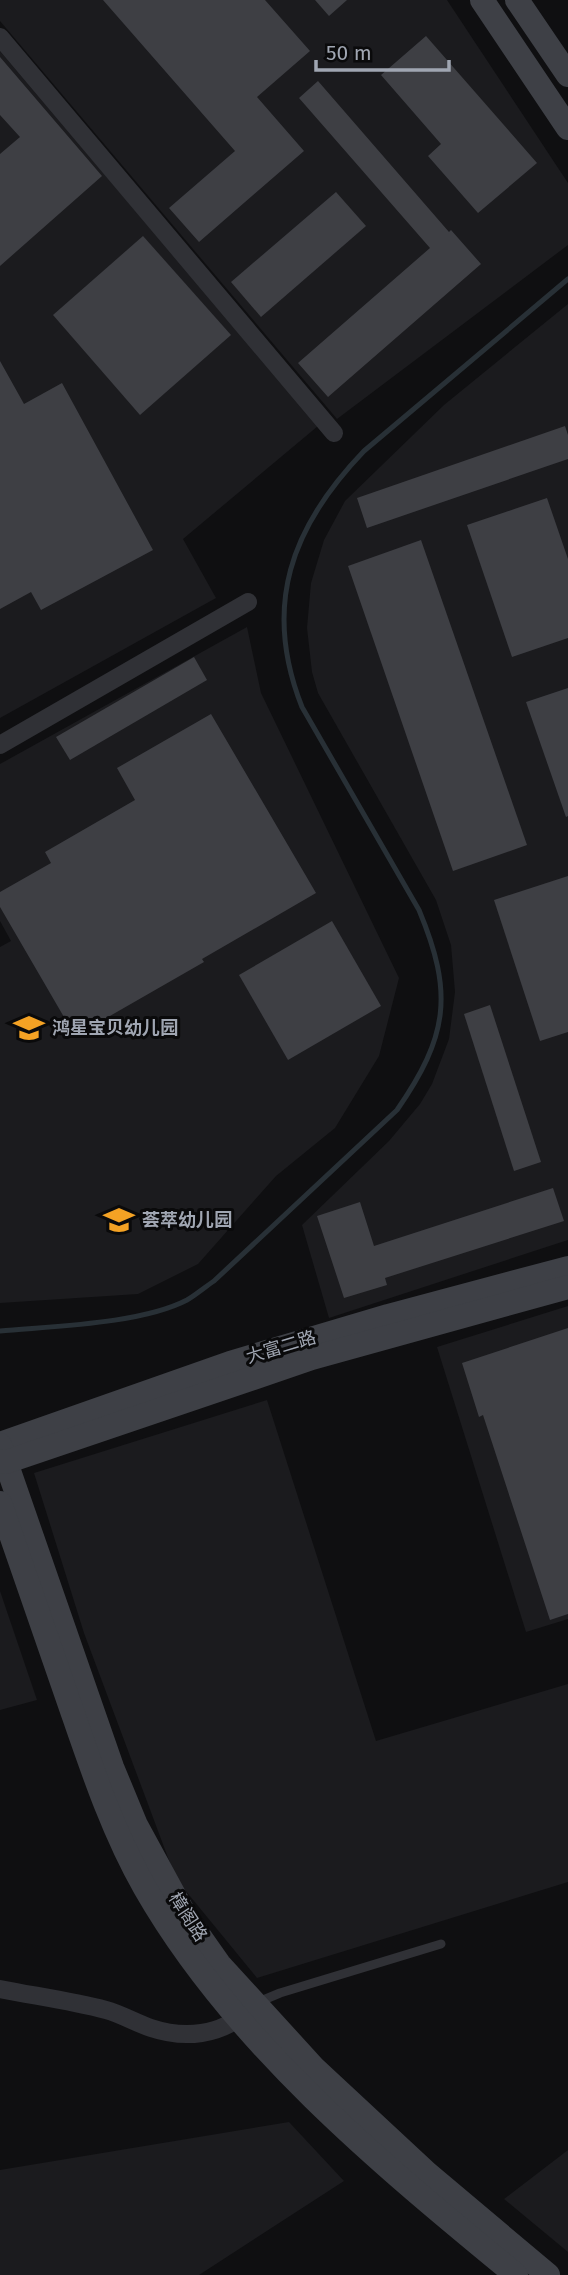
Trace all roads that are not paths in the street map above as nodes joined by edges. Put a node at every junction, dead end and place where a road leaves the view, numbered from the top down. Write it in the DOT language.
graph roads {
  1 [pos="482,0"];
  2 [pos="517,0"];
  3 [pos="0,37"];
  4 [pos="568,75"];
  5 [pos="568,128"];
  6 [pos="334,433"];
  7 [pos="248,602"];
  8 [pos="0,745"];
  9 [pos="568,1268"];
  10 [pos="568,1287"];
  11 [pos="1,1453"];
  12 [pos="0,1503"];
  13 [pos="441,1944"];
  14 [pos="0,1989"];
  15 [pos="247,2011"];
  16 [pos="516,2275"];
  17 [pos="548,2275"];
  1 -- 5 [label="main road"];
  2 -- 4 [label="main road"];
  3 -- 6 [label="street"];
  7 -- 8 [label="street"];
  9 -- 11 [label="main road, 大富二路"];
  10 -- 11 [label="main road, 大富二路"];
  11 -- 15 [label="main road, 樟阁路"];
  12 -- 15 [label="main road, 樟阁路"];
  13 -- 15 [label="lane"];
  14 -- 15 [label="street"];
  15 -- 16 [label="main road, 樟阁路"];
  15 -- 17 [label="main road, 樟阁路"];
}
